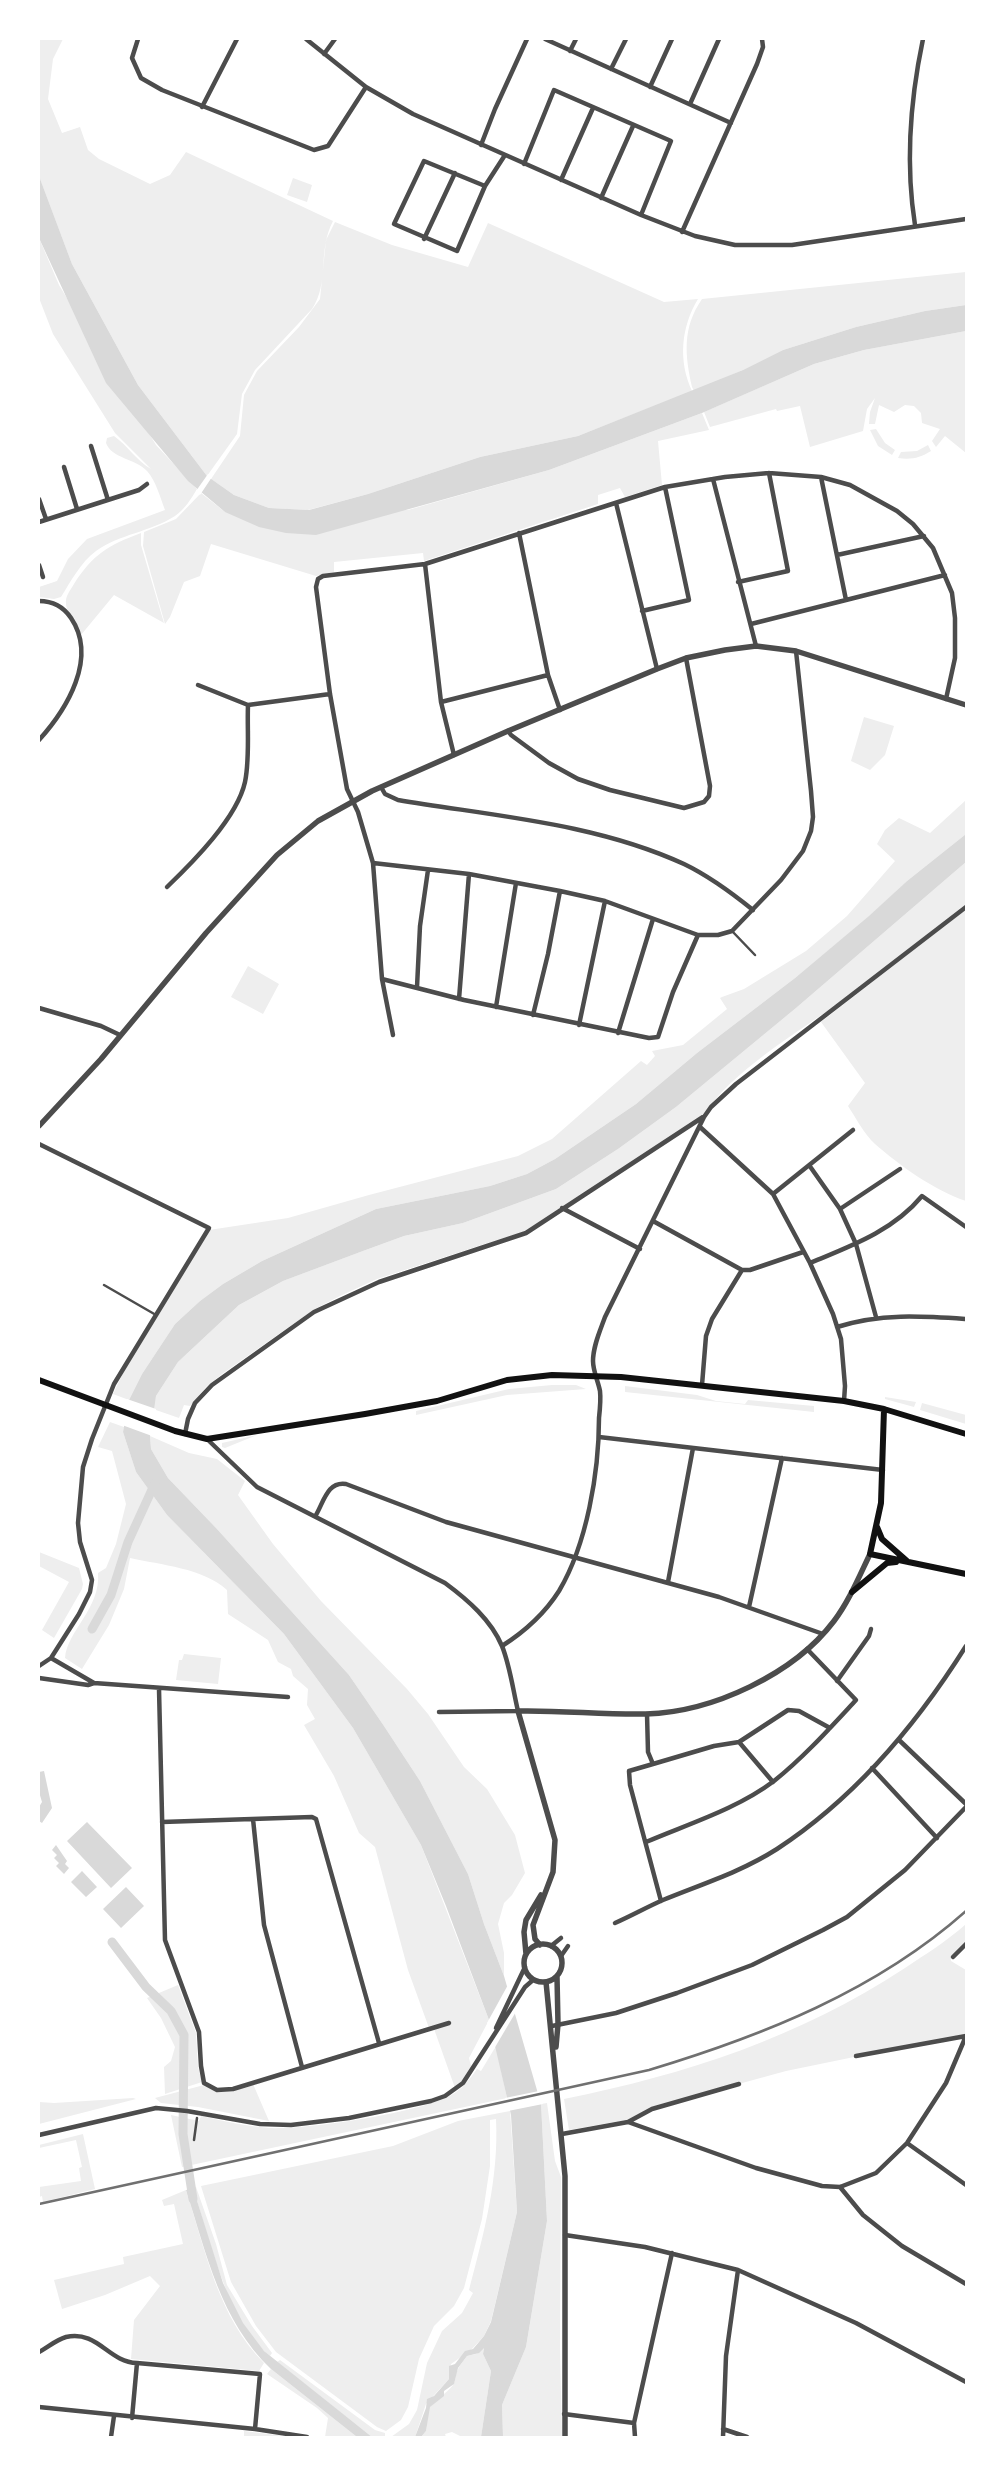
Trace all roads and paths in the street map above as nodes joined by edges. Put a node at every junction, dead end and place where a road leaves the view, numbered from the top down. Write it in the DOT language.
graph roads {
  1 [pos="138,39"];
  2 [pos="237,39"];
  3 [pos="306,39"];
  4 [pos="335,39"];
  5 [pos="527,39"];
  6 [pos="545,39"];
  7 [pos="576,39"];
  8 [pos="626,39"];
  9 [pos="672,39"];
  10 [pos="719,39"];
  11 [pos="762,39"];
  12 [pos="923,39"];
  13 [pos="570,51"];
  14 [pos="324,54"];
  15 [pos="611,69"];
  16 [pos="366,87"];
  17 [pos="650,87"];
  18 [pos="690,104"];
  19 [pos="202,107"];
  20 [pos="593,108"];
  21 [pos="731,122"];
  22 [pos="633,126"];
  23 [pos="481,145"];
  24 [pos="505,155"];
  25 [pos="524,164"];
  26 [pos="455,173"];
  27 [pos="562,180"];
  28 [pos="485,186"];
  29 [pos="601,198"];
  30 [pos="641,215"];
  31 [pos="966,219"];
  32 [pos="915,225"];
  33 [pos="682,232"];
  34 [pos="424,239"];
  35 [pos="91,446"];
  36 [pos="64,467"];
  37 [pos="769,473"];
  38 [pos="821,477"];
  39 [pos="713,479"];
  40 [pos="146,484"];
  41 [pos="665,487"];
  42 [pos="39,499"];
  43 [pos="108,500"];
  44 [pos="616,503"];
  45 [pos="78,509"];
  46 [pos="46,519"];
  47 [pos="39,522"];
  48 [pos="519,533"];
  49 [pos="924,536"];
  50 [pos="836,555"];
  51 [pos="425,564"];
  52 [pos="39,565"];
  53 [pos="945,575"];
  54 [pos="43,577"];
  55 [pos="738,582"];
  56 [pos="846,600"];
  57 [pos="39,601"];
  58 [pos="642,612"];
  59 [pos="751,624"];
  60 [pos="756,646"];
  61 [pos="796,651"];
  62 [pos="686,658"];
  63 [pos="657,669"];
  64 [pos="548,675"];
  65 [pos="198,685"];
  66 [pos="330,694"];
  67 [pos="946,699"];
  68 [pos="441,702"];
  69 [pos="248,705"];
  70 [pos="966,705"];
  71 [pos="560,710"];
  72 [pos="508,731"];
  73 [pos="39,740"];
  74 [pos="454,755"];
  75 [pos="381,787"];
  76 [pos="353,800"];
  77 [pos="373,862"];
  78 [pos="428,870"];
  79 [pos="469,874"];
  80 [pos="516,883"];
  81 [pos="167,886"];
  82 [pos="560,891"];
  83 [pos="605,901"];
  84 [pos="966,907"];
  85 [pos="753,910"];
  86 [pos="653,918"];
  87 [pos="732,931"];
  88 [pos="698,935"];
  89 [pos="755,955"];
  90 [pos="382,979"];
  91 [pos="417,987"];
  92 [pos="459,999"];
  93 [pos="496,1007"];
  94 [pos="39,1008"];
  95 [pos="533,1015"];
  96 [pos="579,1025"];
  97 [pos="618,1033"];
  98 [pos="120,1035"];
  99 [pos="393,1035"];
  100 [pos="704,1117"];
  101 [pos="39,1126"];
  102 [pos="700,1127"];
  103 [pos="853,1130"];
  104 [pos="39,1144"];
  105 [pos="809,1164"];
  106 [pos="900,1169"];
  107 [pos="773,1194"];
  108 [pos="562,1208"];
  109 [pos="840,1209"];
  110 [pos="653,1221"];
  111 [pos="966,1227"];
  112 [pos="856,1244"];
  113 [pos="640,1248"];
  114 [pos="804,1252"];
  115 [pos="810,1263"];
  116 [pos="742,1270"];
  117 [pos="104,1284"];
  118 [pos="157,1315"];
  119 [pos="876,1317"];
  120 [pos="966,1320"];
  121 [pos="837,1327"];
  122 [pos="596,1376"];
  123 [pos="39,1380"];
  124 [pos="702,1386"];
  125 [pos="844,1401"];
  126 [pos="105,1406"];
  127 [pos="884,1409"];
  128 [pos="184,1434"];
  129 [pos="966,1434"];
  130 [pos="599,1437"];
  131 [pos="207,1439"];
  132 [pos="692,1448"];
  133 [pos="782,1458"];
  134 [pos="883,1470"];
  135 [pos="316,1515"];
  136 [pos="876,1523"];
  137 [pos="870,1554"];
  138 [pos="575,1558"];
  139 [pos="900,1561"];
  140 [pos="907,1561"];
  141 [pos="966,1574"];
  142 [pos="668,1582"];
  143 [pos="852,1592"];
  144 [pos="750,1607"];
  145 [pos="871,1629"];
  146 [pos="822,1634"];
  147 [pos="502,1646"];
  148 [pos="966,1646"];
  149 [pos="807,1649"];
  150 [pos="51,1658"];
  151 [pos="39,1666"];
  152 [pos="39,1678"];
  153 [pos="837,1681"];
  154 [pos="94,1683"];
  155 [pos="159,1689"];
  156 [pos="288,1697"];
  157 [pos="518,1711"];
  158 [pos="439,1712"];
  159 [pos="647,1714"];
  160 [pos="830,1728"];
  161 [pos="899,1740"];
  162 [pos="739,1742"];
  163 [pos="653,1764"];
  164 [pos="872,1768"];
  165 [pos="773,1782"];
  166 [pos="966,1806"];
  167 [pos="253,1819"];
  168 [pos="162,1822"];
  169 [pos="937,1838"];
  170 [pos="646,1842"];
  171 [pos="548,1887"];
  172 [pos="661,1901"];
  173 [pos="615,1922"];
  174 [pos="562,1938"];
  175 [pos="966,1944"];
  176 [pos="540,1945"];
  177 [pos="551,1946"];
  178 [pos="568,1946"];
  179 [pos="526,1956"];
  180 [pos="561,1956"];
  181 [pos="953,1957"];
  182 [pos="525,1967"];
  183 [pos="557,1977"];
  184 [pos="533,1980"];
  185 [pos="546,1982"];
  186 [pos="450,2023"];
  187 [pos="555,2025"];
  188 [pos="966,2036"];
  189 [pos="379,2043"];
  190 [pos="486,2047"];
  191 [pos="856,2056"];
  192 [pos="302,2067"];
  193 [pos="739,2084"];
  194 [pos="197,2118"];
  195 [pos="628,2122"];
  196 [pos="562,2134"];
  197 [pos="39,2135"];
  198 [pos="194,2140"];
  199 [pos="907,2143"];
  200 [pos="966,2185"];
  201 [pos="840,2187"];
  202 [pos="565,2236"];
  203 [pos="672,2254"];
  204 [pos="738,2270"];
  205 [pos="966,2284"];
  206 [pos="39,2352"];
  207 [pos="137,2363"];
  208 [pos="966,2382"];
  209 [pos="39,2407"];
  210 [pos="564,2414"];
  211 [pos="114,2416"];
  212 [pos="132,2418"];
  213 [pos="634,2423"];
  214 [pos="255,2429"];
  215 [pos="723,2429"];
  216 [pos="111,2437"];
  217 [pos="307,2437"];
  218 [pos="565,2437"];
  219 [pos="635,2437"];
  220 [pos="723,2437"];
  221 [pos="746,2437"];
  1 -- 19 [label="street"];
  2 -- 19 [label="street"];
  3 -- 14 [label="street"];
  4 -- 14 [label="street"];
  5 -- 23 [label="street"];
  6 -- 13 [label="street"];
  7 -- 13 [label="street"];
  8 -- 15 [label="street"];
  9 -- 17 [label="street"];
  10 -- 18 [label="street"];
  11 -- 21 [label="street"];
  12 -- 32 [label="street"];
  13 -- 15 [label="street"];
  14 -- 16 [label="street"];
  15 -- 17 [label="street"];
  16 -- 19 [label="street"];
  16 -- 23 [label="street"];
  17 -- 18 [label="street"];
  18 -- 21 [label="street"];
  20 -- 22 [label="street"];
  20 -- 25 [label="street"];
  20 -- 27 [label="street"];
  21 -- 33 [label="street"];
  22 -- 29 [label="street"];
  22 -- 30 [label="street"];
  23 -- 24 [label="street"];
  24 -- 25 [label="street"];
  24 -- 28 [label="street"];
  25 -- 27 [label="street"];
  26 -- 28 [label="street"];
  26 -- 34 [label="street"];
  26 -- 34 [label="street"];
  27 -- 29 [label="street"];
  28 -- 34 [label="street"];
  29 -- 30 [label="street"];
  30 -- 33 [label="street"];
  31 -- 32 [label="street"];
  32 -- 33 [label="street"];
  35 -- 43 [label="street"];
  36 -- 45 [label="street"];
  37 -- 38 [label="street"];
  37 -- 39 [label="street"];
  37 -- 55 [label="street"];
  38 -- 49 [label="street"];
  38 -- 50 [label="street"];
  39 -- 41 [label="street"];
  39 -- 55 [label="street"];
  40 -- 43 [label="street"];
  41 -- 44 [label="street"];
  41 -- 58 [label="street"];
  42 -- 46 [label="street"];
  43 -- 45 [label="street"];
  44 -- 48 [label="street"];
  44 -- 58 [label="street"];
  45 -- 46 [label="street"];
  46 -- 47 [label="street"];
  48 -- 51 [label="street"];
  48 -- 64 [label="street"];
  49 -- 50 [label="street"];
  49 -- 53 [label="street"];
  50 -- 56 [label="street"];
  51 -- 66 [label="street"];
  51 -- 68 [label="street"];
  52 -- 54 [label="street"];
  53 -- 56 [label="street"];
  53 -- 67 [label="street"];
  55 -- 59 [label="street"];
  56 -- 59 [label="street"];
  57 -- 73 [label="street"];
  58 -- 63 [label="street"];
  59 -- 60 [label="street"];
  60 -- 61 [label="street"];
  60 -- 62 [label="street"];
  61 -- 67 [label="street"];
  61 -- 85 [label="street"];
  62 -- 63 [label="street"];
  62 -- 72 [label="street"];
  63 -- 71 [label="street"];
  64 -- 68 [label="street"];
  64 -- 71 [label="street"];
  65 -- 69 [label="street"];
  66 -- 69 [label="street"];
  66 -- 76 [label="street"];
  67 -- 70 [label="street"];
  68 -- 74 [label="street"];
  69 -- 81 [label="street"];
  71 -- 72 [label="street"];
  72 -- 74 [label="street"];
  74 -- 75 [label="street"];
  75 -- 76 [label="street"];
  75 -- 85 [label="street"];
  76 -- 77 [label="street"];
  76 -- 98 [label="street"];
  77 -- 78 [label="street"];
  77 -- 90 [label="street"];
  78 -- 79 [label="street"];
  78 -- 91 [label="street"];
  79 -- 80 [label="street"];
  79 -- 92 [label="street"];
  80 -- 82 [label="street"];
  80 -- 93 [label="street"];
  82 -- 83 [label="street"];
  82 -- 95 [label="street"];
  83 -- 86 [label="street"];
  83 -- 96 [label="street"];
  84 -- 100 [label="street"];
  85 -- 87 [label="street"];
  86 -- 88 [label="street"];
  86 -- 97 [label="street"];
  87 -- 88 [label="street"];
  87 -- 89 [label="lane"];
  88 -- 97 [label="street"];
  90 -- 91 [label="street"];
  90 -- 99 [label="street"];
  91 -- 92 [label="street"];
  92 -- 93 [label="street"];
  93 -- 95 [label="street"];
  94 -- 98 [label="street"];
  95 -- 96 [label="street"];
  96 -- 97 [label="street"];
  98 -- 101 [label="street"];
  100 -- 102 [label="street"];
  100 -- 108 [label="street"];
  102 -- 107 [label="street"];
  102 -- 110 [label="street"];
  103 -- 105 [label="street"];
  104 -- 118 [label="street"];
  105 -- 107 [label="street"];
  105 -- 109 [label="street"];
  106 -- 109 [label="street"];
  107 -- 114 [label="street"];
  108 -- 113 [label="street"];
  108 -- 128 [label="street"];
  109 -- 112 [label="street"];
  110 -- 113 [label="street"];
  110 -- 116 [label="street"];
  111 -- 112 [label="street"];
  112 -- 115 [label="street"];
  112 -- 119 [label="street"];
  113 -- 122 [label="street"];
  114 -- 115 [label="street"];
  114 -- 116 [label="street"];
  115 -- 121 [label="street"];
  116 -- 124 [label="street"];
  117 -- 118 [label="lane"];
  118 -- 126 [label="street"];
  119 -- 120 [label="street"];
  119 -- 121 [label="street"];
  121 -- 125 [label="street"];
  122 -- 124 [label="main road"];
  122 -- 130 [label="street"];
  122 -- 131 [label="main road"];
  123 -- 126 [label="main road"];
  124 -- 125 [label="main road"];
  125 -- 127 [label="main road"];
  126 -- 128 [label="main road"];
  126 -- 150 [label="street"];
  127 -- 129 [label="main road"];
  127 -- 134 [label="main road"];
  128 -- 131 [label="main road"];
  130 -- 132 [label="street"];
  130 -- 138 [label="street"];
  131 -- 135 [label="street"];
  132 -- 133 [label="street"];
  132 -- 142 [label="street"];
  133 -- 134 [label="street"];
  133 -- 144 [label="street"];
  134 -- 136 [label="main road"];
  135 -- 138 [label="street"];
  135 -- 147 [label="street"];
  136 -- 137 [label="main road"];
  136 -- 140 [label="main road"];
  137 -- 139 [label="main road"];
  137 -- 143 [label="street"];
  138 -- 142 [label="street"];
  138 -- 147 [label="street"];
  139 -- 140 [label="main road"];
  139 -- 143 [label="main road"];
  140 -- 141 [label="main road"];
  142 -- 144 [label="street"];
  143 -- 146 [label="street"];
  144 -- 146 [label="street"];
  145 -- 153 [label="street"];
  146 -- 149 [label="street"];
  147 -- 157 [label="street"];
  148 -- 161 [label="street"];
  149 -- 153 [label="street"];
  149 -- 159 [label="street"];
  150 -- 151 [label="street"];
  150 -- 154 [label="street"];
  152 -- 154 [label="street"];
  153 -- 160 [label="street"];
  154 -- 155 [label="street"];
  155 -- 156 [label="street"];
  155 -- 168 [label="street"];
  157 -- 158 [label="street"];
  157 -- 159 [label="street"];
  157 -- 171 [label="street"];
  159 -- 163 [label="street"];
  160 -- 162 [label="street"];
  160 -- 165 [label="street"];
  161 -- 164 [label="street"];
  161 -- 166 [label="street"];
  162 -- 163 [label="street"];
  162 -- 165 [label="street"];
  163 -- 170 [label="street"];
  164 -- 169 [label="street"];
  164 -- 172 [label="street"];
  165 -- 170 [label="street"];
  166 -- 169 [label="street"];
  167 -- 168 [label="street"];
  167 -- 189 [label="street"];
  167 -- 192 [label="street"];
  168 -- 192 [label="street"];
  169 -- 187 [label="street"];
  170 -- 172 [label="street"];
  171 -- 176 [label="street"];
  171 -- 179 [label="street"];
  172 -- 173 [label="street"];
  174 -- 177 [label="street"];
  175 -- 181 [label="street"];
  176 -- 177 [label="street"];
  176 -- 179 [label="street"];
  177 -- 180 [label="street"];
  178 -- 180 [label="street"];
  179 -- 182 [label="street"];
  180 -- 183 [label="street"];
  182 -- 184 [label="street"];
  182 -- 190 [label="street"];
  183 -- 185 [label="street"];
  183 -- 187 [label="street"];
  184 -- 185 [label="street"];
  184 -- 190 [label="street"];
  185 -- 187 [label="street"];
  186 -- 189 [label="street"];
  187 -- 196 [label="street"];
  188 -- 191 [label="street"];
  188 -- 199 [label="street"];
  189 -- 192 [label="street"];
  190 -- 197 [label="street"];
  193 -- 195 [label="street"];
  194 -- 198 [label="lane"];
  195 -- 196 [label="street"];
  195 -- 201 [label="street"];
  196 -- 202 [label="street"];
  199 -- 200 [label="street"];
  199 -- 201 [label="street"];
  201 -- 205 [label="street"];
  202 -- 203 [label="street"];
  202 -- 210 [label="street"];
  203 -- 204 [label="street"];
  203 -- 213 [label="street"];
  204 -- 208 [label="street"];
  204 -- 215 [label="street"];
  206 -- 207 [label="street"];
  207 -- 212 [label="street"];
  207 -- 214 [label="street"];
  209 -- 211 [label="street"];
  210 -- 213 [label="street"];
  210 -- 218 [label="street"];
  211 -- 212 [label="street"];
  211 -- 216 [label="street"];
  212 -- 214 [label="street"];
  213 -- 219 [label="street"];
  214 -- 217 [label="street"];
  215 -- 220 [label="street"];
  215 -- 221 [label="street"];
}
